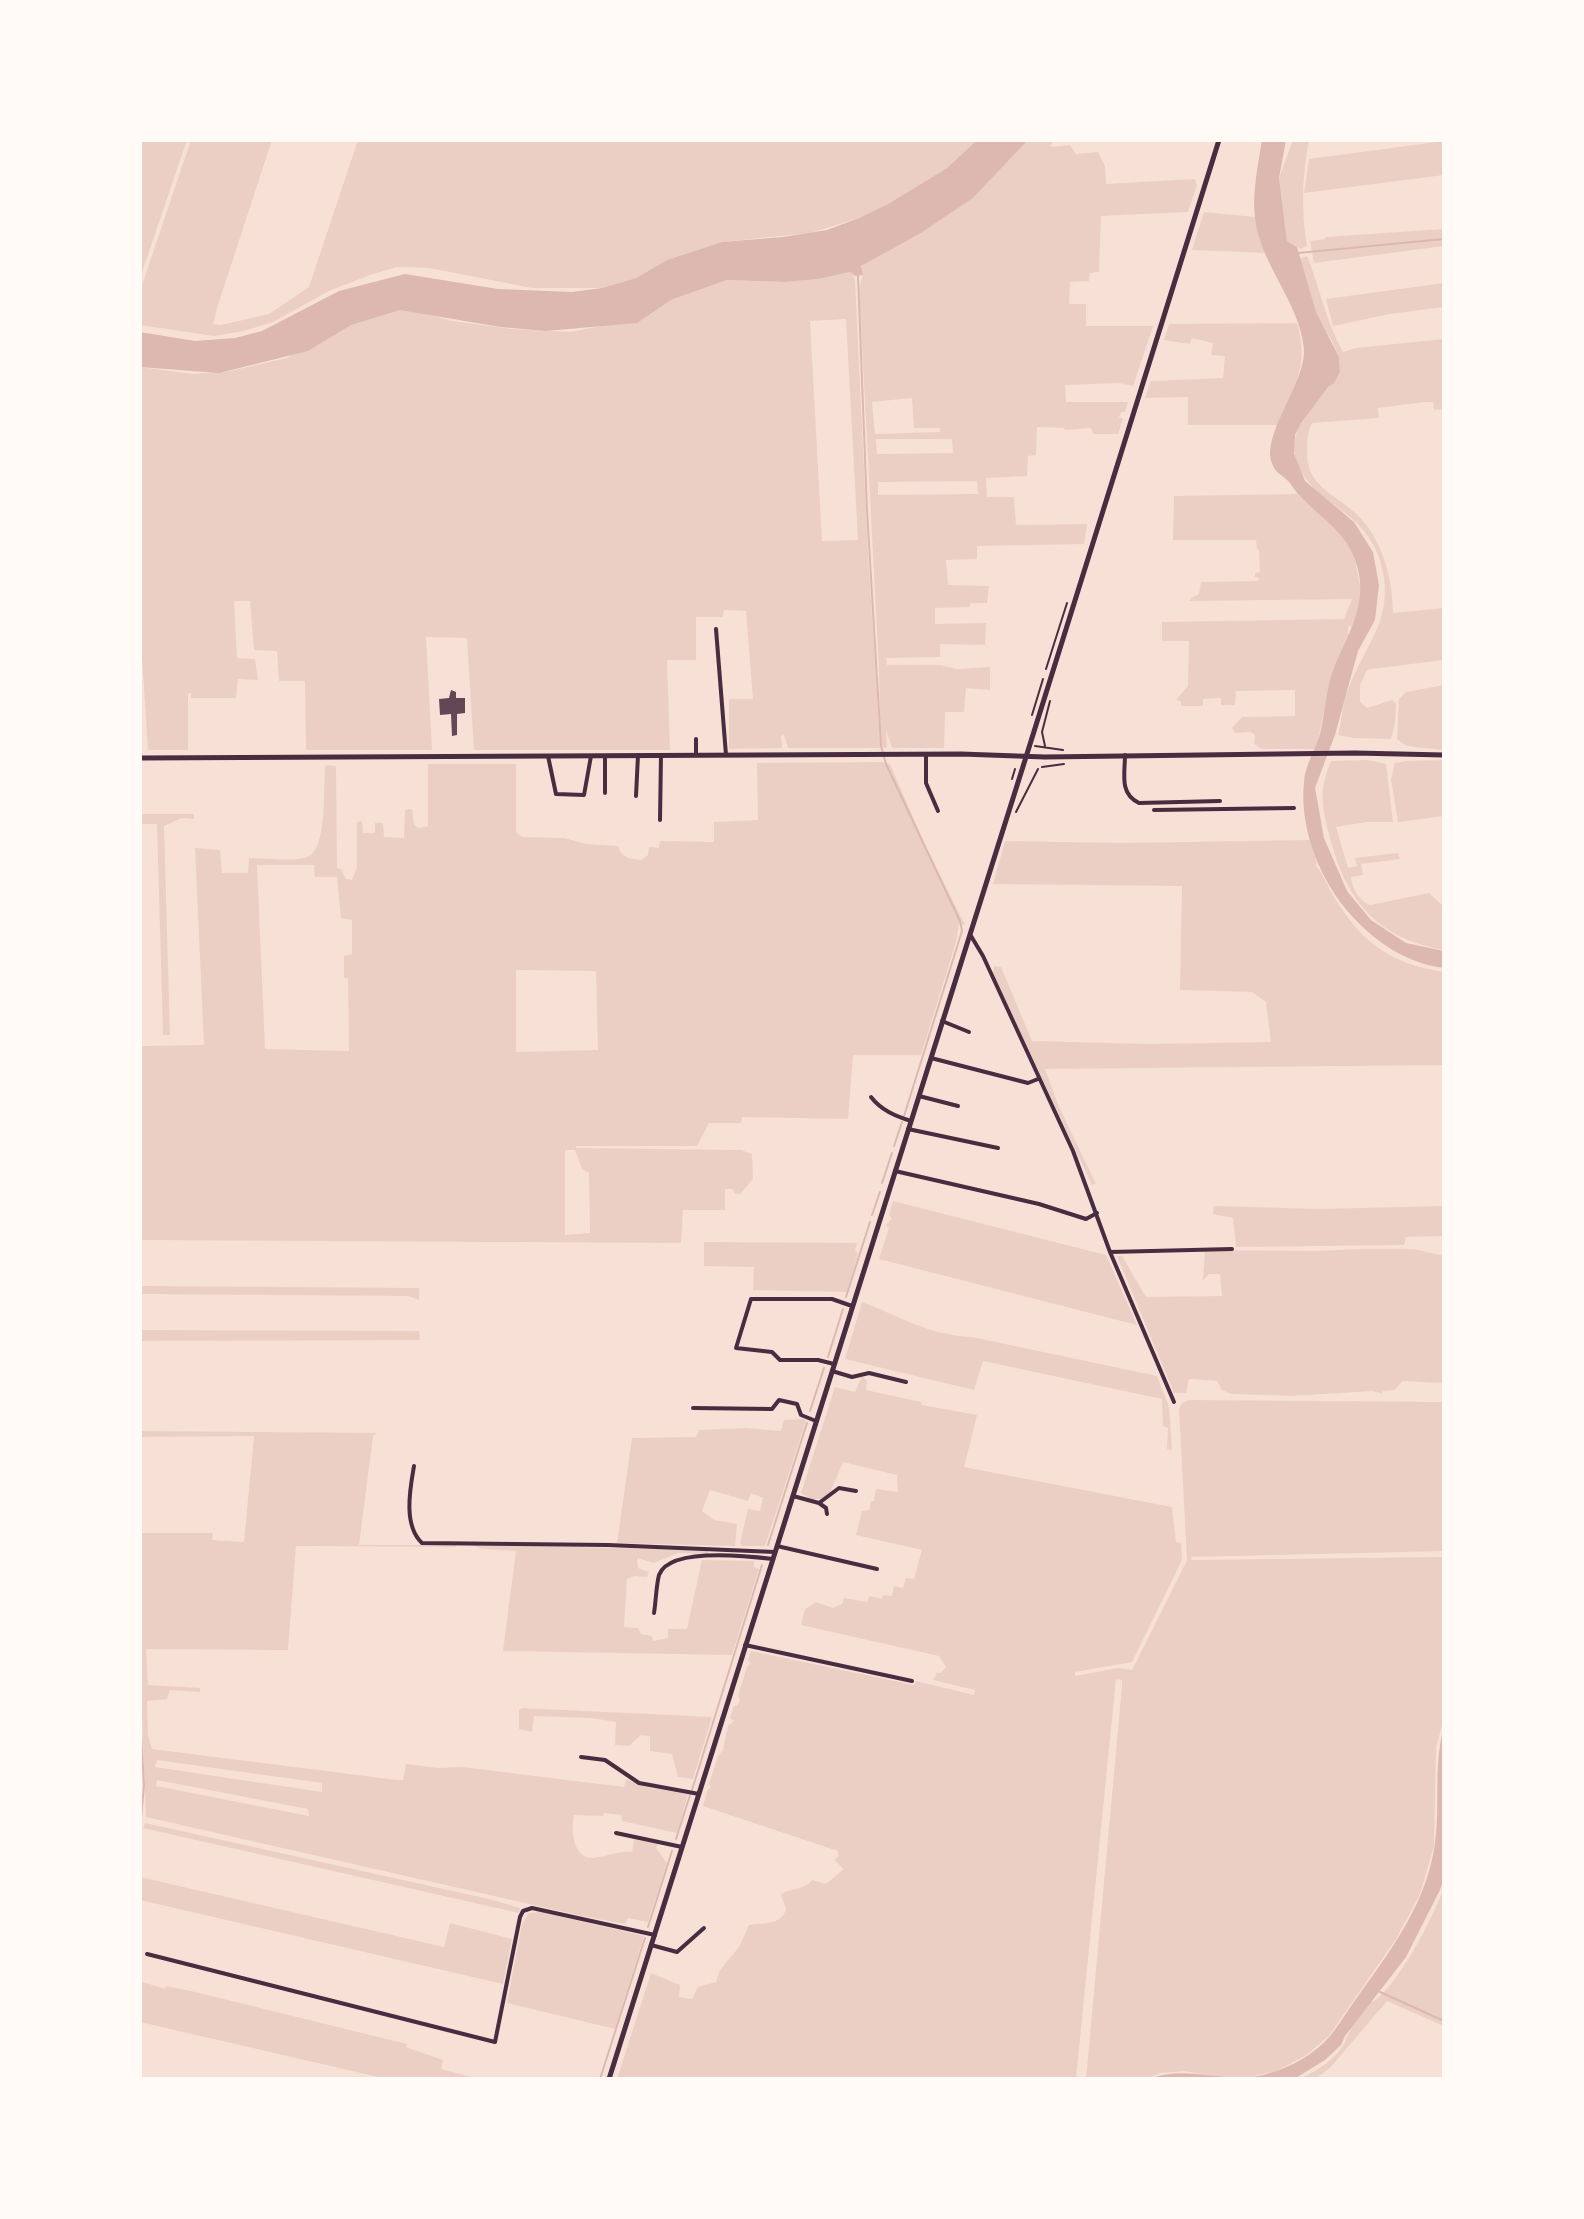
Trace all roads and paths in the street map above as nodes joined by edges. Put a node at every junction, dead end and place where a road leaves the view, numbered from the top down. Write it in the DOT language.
graph roads {
  1 [pos="1219,140"];
  2 [pos="716,629"];
  3 [pos="696,739"];
  4 [pos="1042,746"];
  5 [pos="1047,748"];
  6 [pos="638,755"];
  7 [pos="661,755"];
  8 [pos="696,755"];
  9 [pos="726,755"];
  10 [pos="926,755"];
  11 [pos="1125,755"];
  12 [pos="1444,755"];
  13 [pos="548,756"];
  14 [pos="591,756"];
  15 [pos="605,756"];
  16 [pos="1026,757"];
  17 [pos="140,758"];
  18 [pos="605,793"];
  19 [pos="636,796"];
  20 [pos="1220,801"];
  21 [pos="1294,808"];
  22 [pos="1154,810"];
  23 [pos="938,811"];
  24 [pos="660,820"];
  25 [pos="969,934"];
  26 [pos="942,1021"];
  27 [pos="969,1032"];
  28 [pos="931,1058"];
  29 [pos="1038,1079"];
  30 [pos="919,1096"];
  31 [pos="871,1097"];
  32 [pos="958,1106"];
  33 [pos="911,1121"];
  34 [pos="908,1129"];
  35 [pos="998,1148"];
  36 [pos="895,1171"];
  37 [pos="1097,1213"];
  38 [pos="1232,1249"];
  39 [pos="1110,1252"];
  40 [pos="852,1306"];
  41 [pos="833,1368"];
  42 [pos="906,1382"];
  43 [pos="1174,1402"];
  44 [pos="693,1408"];
  45 [pos="816,1421"];
  46 [pos="414,1466"];
  47 [pos="856,1491"];
  48 [pos="793,1496"];
  49 [pos="819,1503"];
  50 [pos="827,1514"];
  51 [pos="775,1552"];
  52 [pos="877,1569"];
  53 [pos="654,1613"];
  54 [pos="745,1645"];
  55 [pos="912,1681"];
  56 [pos="581,1757"];
  57 [pos="699,1794"];
  58 [pos="616,1833"];
  59 [pos="682,1847"];
  60 [pos="704,1928"];
  61 [pos="655,1935"];
  62 [pos="651,1945"];
  63 [pos="147,1954"];
  64 [pos="609,2079"];
  1 -- 16 [label="street"];
  2 -- 9 [label="street"];
  3 -- 8 [label="street"];
  4 -- 5 [label="path"];
  6 -- 7 [label="street"];
  6 -- 15 [label="street"];
  6 -- 19 [label="street"];
  7 -- 8 [label="street"];
  7 -- 24 [label="street"];
  8 -- 9 [label="street"];
  9 -- 10 [label="street"];
  10 -- 16 [label="street"];
  10 -- 23 [label="street"];
  11 -- 12 [label="street"];
  11 -- 16 [label="street"];
  11 -- 20 [label="street"];
  13 -- 14 [label="street"];
  13 -- 14 [label="street"];
  13 -- 17 [label="street"];
  14 -- 15 [label="street"];
  15 -- 18 [label="street"];
  16 -- 25 [label="street"];
  21 -- 22 [label="street"];
  25 -- 26 [label="street"];
  25 -- 29 [label="street"];
  26 -- 27 [label="street"];
  26 -- 28 [label="street"];
  28 -- 29 [label="street"];
  28 -- 30 [label="street"];
  29 -- 37 [label="street"];
  30 -- 32 [label="street"];
  30 -- 33 [label="street"];
  31 -- 33 [label="street"];
  33 -- 34 [label="street"];
  34 -- 35 [label="street"];
  34 -- 36 [label="street"];
  36 -- 37 [label="street"];
  36 -- 40 [label="street"];
  37 -- 39 [label="street"];
  38 -- 39 [label="street"];
  39 -- 43 [label="street"];
  40 -- 41 [label="street"];
  40 -- 41 [label="street"];
  41 -- 42 [label="street"];
  41 -- 45 [label="street"];
  44 -- 45 [label="street"];
  45 -- 48 [label="street"];
  46 -- 51 [label="street"];
  47 -- 49 [label="street"];
  48 -- 49 [label="street"];
  48 -- 51 [label="street"];
  49 -- 50 [label="street"];
  51 -- 52 [label="street"];
  51 -- 53 [label="street"];
  51 -- 54 [label="street"];
  54 -- 55 [label="street"];
  54 -- 57 [label="street"];
  56 -- 57 [label="street"];
  57 -- 59 [label="street"];
  58 -- 59 [label="street"];
  59 -- 61 [label="street"];
  60 -- 62 [label="street"];
  61 -- 62 [label="street"];
  61 -- 63 [label="street"];
  62 -- 64 [label="street"];
}
